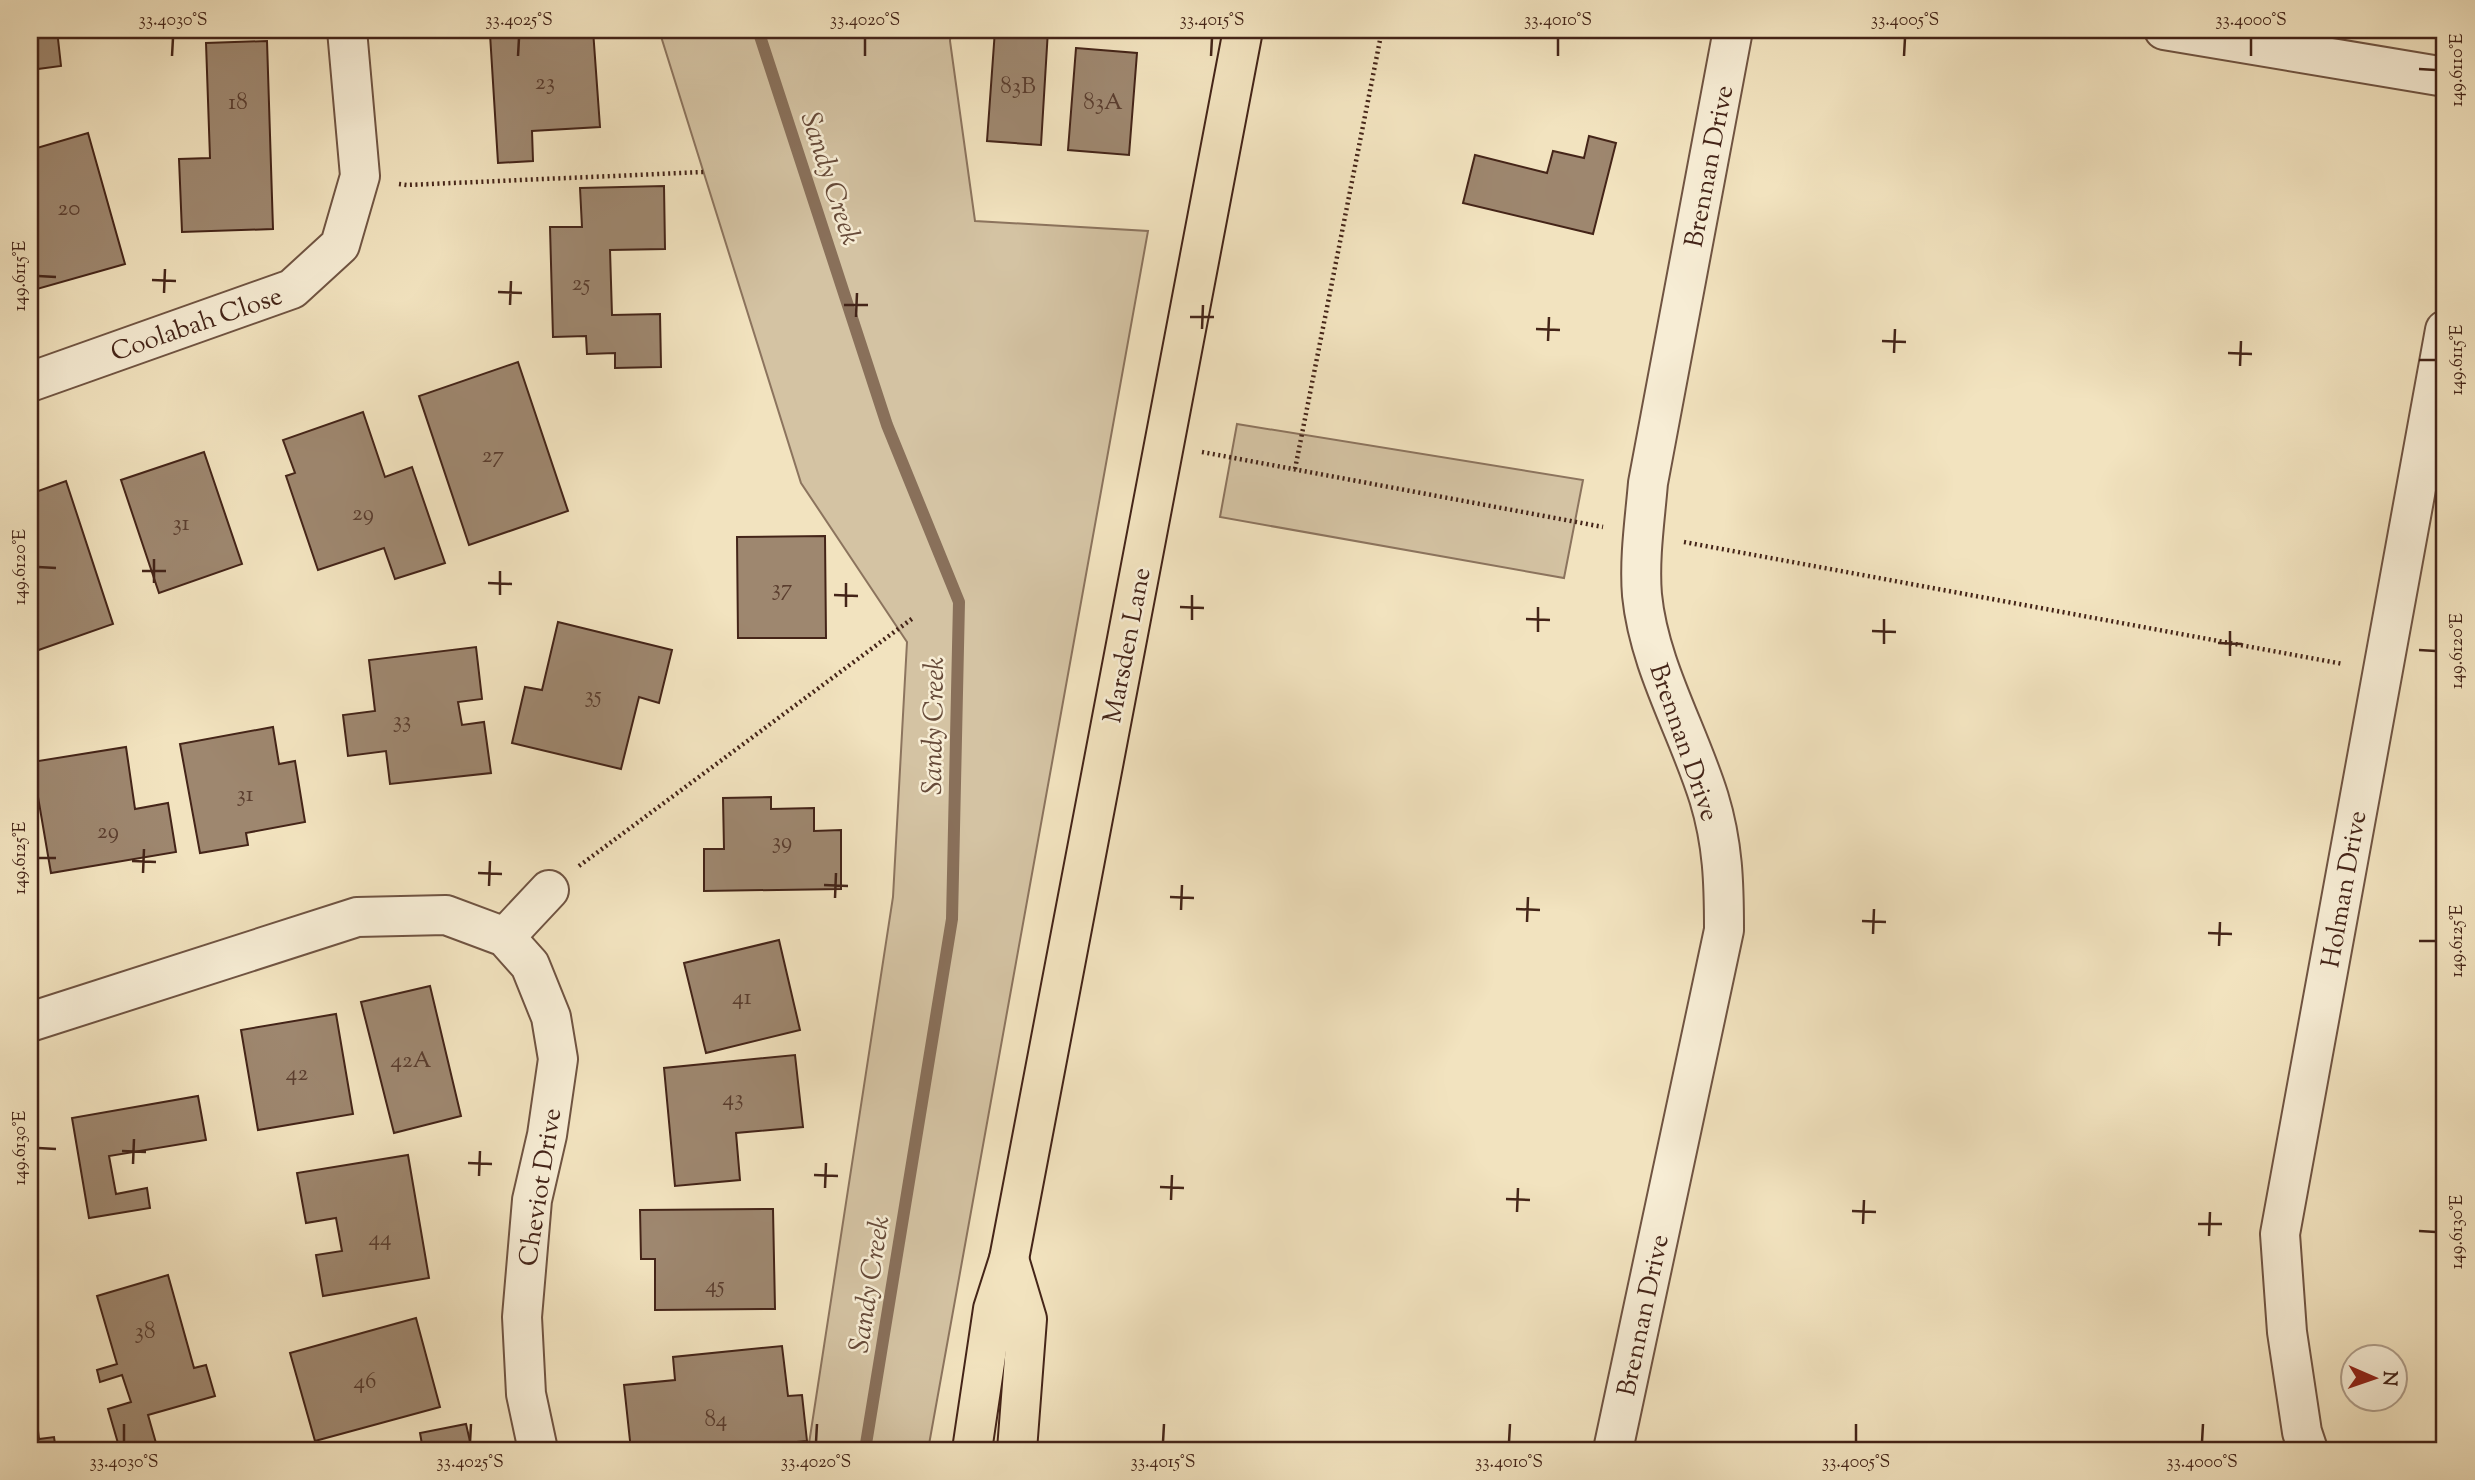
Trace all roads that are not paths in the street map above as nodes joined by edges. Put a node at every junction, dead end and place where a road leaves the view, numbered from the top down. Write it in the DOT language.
graph roads {
  1 [pos="346,30"];
  2 [pos="1243,30"];
  3 [pos="1733,30"];
  4 [pos="2164,30"];
  5 [pos="2445,77"];
  6 [pos="2445,330"];
  7 [pos="30,382"];
  8 [pos="549,890"];
  9 [pos="505,937"];
  10 [pos="30,1022"];
  11 [pos="1009,1259"];
  12 [pos="538,1450"];
  13 [pos="972,1450"];
  14 [pos="1017,1450"];
  15 [pos="1613,1450"];
  16 [pos="2308,1450"];
  1 -- 7 [label="street, Coolabah Close"];
  2 -- 11 [label="main road, Marsden Lane"];
  3 -- 15 [label="street, Brennan Drive"];
  4 -- 5 [label="street"];
  6 -- 16 [label="street, Holman Drive"];
  8 -- 9 [label="street"];
  9 -- 10 [label="street, Cheviot Drive"];
  9 -- 12 [label="street, Cheviot Drive"];
  11 -- 13 [label="main road, Marsden Lane"];
  11 -- 14 [label="main road, Marsden Lane"];
}
